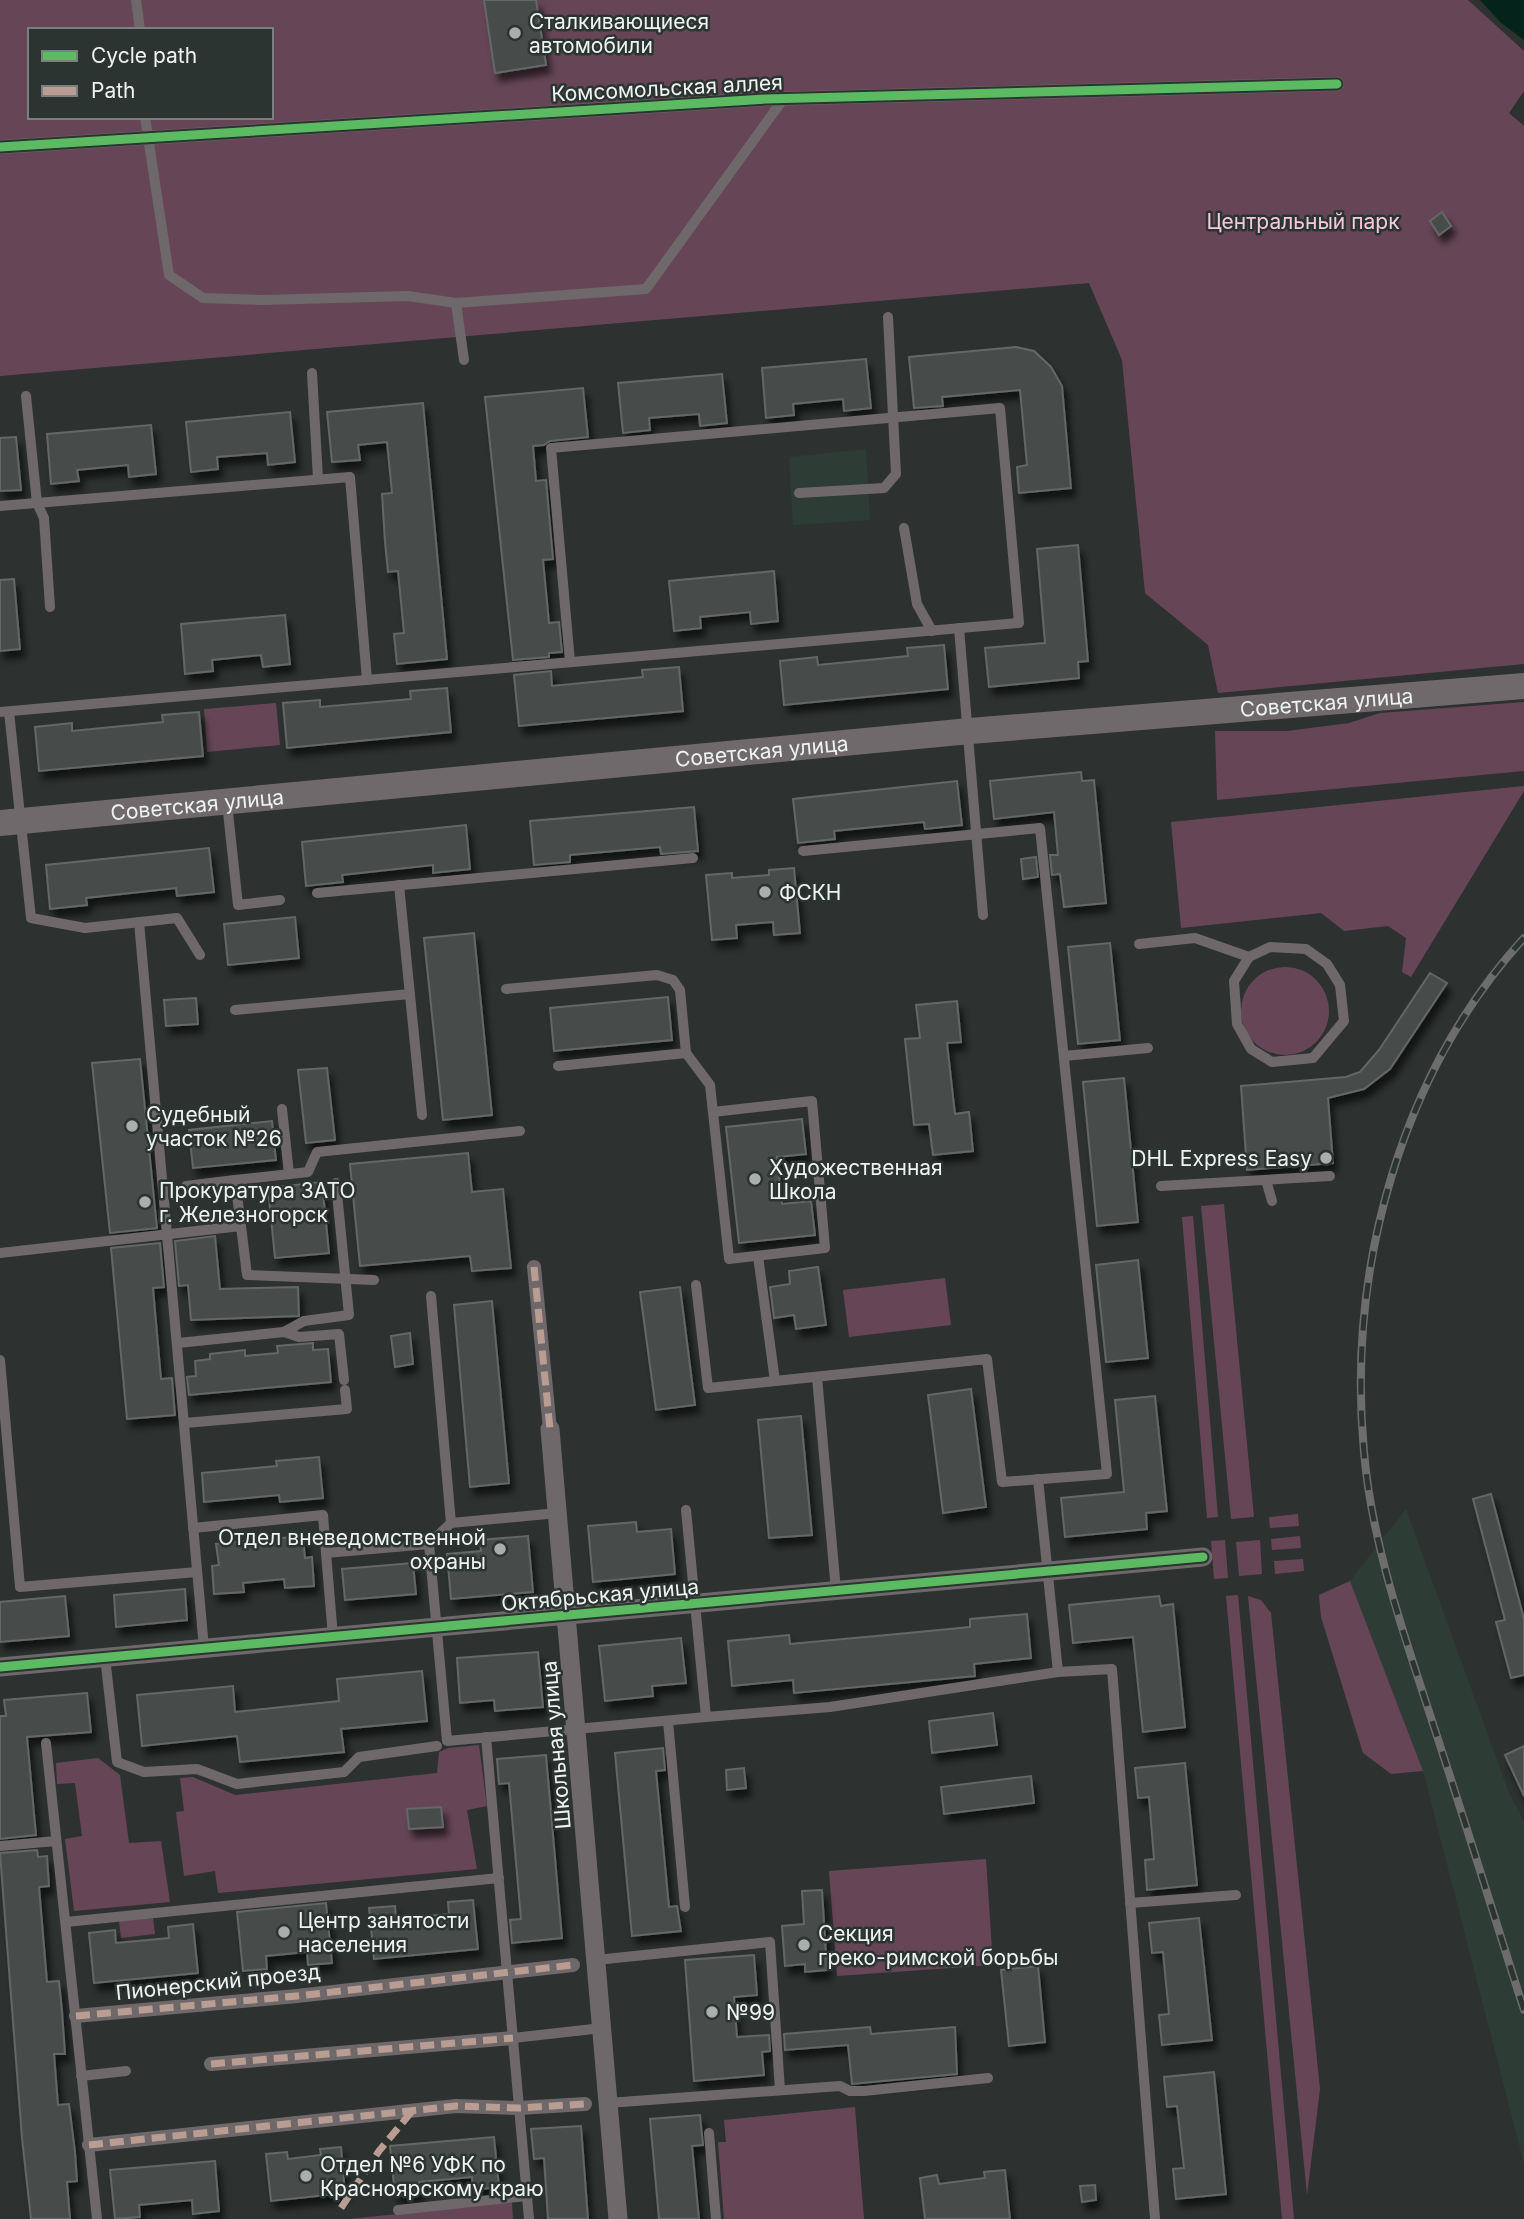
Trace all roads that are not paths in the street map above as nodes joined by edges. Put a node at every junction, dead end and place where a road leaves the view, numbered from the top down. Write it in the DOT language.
graph roads {
  1 [pos="136,0"];
  2 [pos="140,28"];
  3 [pos="1337,84"];
  4 [pos="784,98"];
  5 [pos="145,119"];
  6 [pos="148,138"];
  7 [pos="0,147"];
  8 [pos="456,303"];
  9 [pos="888,317"];
  10 [pos="464,360"];
  11 [pos="312,373"];
  12 [pos="26,396"];
  13 [pos="895,417"];
  14 [pos="318,479"];
  15 [pos="799,493"];
  16 [pos="37,503"];
  17 [pos="0,506"];
  18 [pos="904,528"];
  19 [pos="50,607"];
  20 [pos="960,628"];
  21 [pos="932,631"];
  22 [pos="570,662"];
  23 [pos="367,680"];
  24 [pos="1524,686"];
  25 [pos="4,712"];
  26 [pos="970,731"];
  27 [pos="227,802"];
  28 [pos="10,822"];
  29 [pos="979,834"];
  30 [pos="803,851"];
  31 [pos="693,858"];
  32 [pos="399,885"];
  33 [pos="317,894"];
  34 [pos="280,900"];
  35 [pos="983,915"];
  36 [pos="139,922"];
  37 [pos="1139,944"];
  38 [pos="200,954"];
  39 [pos="1249,957"];
  40 [pos="506,989"];
  41 [pos="410,995"];
  42 [pos="235,1010"];
  43 [pos="1148,1048"];
  44 [pos="686,1053"];
  45 [pos="1064,1056"];
  46 [pos="558,1066"];
  47 [pos="282,1109"];
  48 [pos="713,1112"];
  49 [pos="422,1115"];
  50 [pos="520,1131"];
  51 [pos="289,1174"];
  52 [pos="1330,1176"];
  53 [pos="235,1180"];
  54 [pos="1266,1180"];
  55 [pos="336,1183"];
  56 [pos="186,1186"];
  57 [pos="1161,1186"];
  58 [pos="1272,1201"];
  59 [pos="241,1226"];
  60 [pos="169,1234"];
  61 [pos="0,1254"];
  62 [pos="758,1256"];
  63 [pos="534,1267"];
  64 [pos="346,1279"];
  65 [pos="374,1280"];
  66 [pos="696,1284"];
  67 [pos="431,1296"];
  68 [pos="285,1332"];
  69 [pos="178,1343"];
  70 [pos="0,1360"];
  71 [pos="817,1377"];
  72 [pos="775,1381"];
  73 [pos="184,1423"];
  74 [pos="550,1429"];
  75 [pos="1038,1479"];
  76 [pos="687,1510"];
  77 [pos="558,1513"];
  78 [pos="451,1523"];
  79 [pos="193,1528"];
  80 [pos="429,1544"];
  81 [pos="326,1553"];
  82 [pos="1203,1557"];
  83 [pos="197,1572"];
  84 [pos="1046,1572"];
  85 [pos="836,1591"];
  86 [pos="695,1604"];
  87 [pos="568,1616"];
  88 [pos="436,1628"];
  89 [pos="333,1637"];
  90 [pos="204,1648"];
  91 [pos="105,1657"];
  92 [pos="0,1667"];
  93 [pos="1058,1672"];
  94 [pos="706,1717"];
  95 [pos="668,1721"];
  96 [pos="578,1729"];
  97 [pos="486,1737"];
  98 [pos="46,1743"];
  99 [pos="437,1746"];
  100 [pos="56,1841"];
  101 [pos="0,1846"];
  102 [pos="499,1878"];
  103 [pos="1236,1895"];
  104 [pos="1130,1903"];
  105 [pos="685,1907"];
  106 [pos="66,1922"];
  107 [pos="596,1960"];
  108 [pos="573,1965"];
  109 [pos="507,1972"];
  110 [pos="76,2016"];
  111 [pos="602,2028"];
  112 [pos="513,2038"];
  113 [pos="211,2064"];
  114 [pos="126,2071"];
  115 [pos="82,2076"];
  116 [pos="988,2078"];
  117 [pos="780,2090"];
  118 [pos="608,2102"];
  119 [pos="585,2104"];
  120 [pos="519,2108"];
  121 [pos="709,2133"];
  122 [pos="89,2144"];
  123 [pos="527,2196"];
  124 [pos="398,2210"];
  125 [pos="97,2219"];
  126 [pos="529,2219"];
  127 [pos="618,2219"];
  128 [pos="716,2219"];
  129 [pos="1155,2219"];
  1 -- 2 [label="lane"];
  3 -- 4 [label="street, Комсомольская аллея"];
  4 -- 6 [label="street, Комсомольская аллея"];
  4 -- 8 [label="lane"];
  5 -- 6 [label="lane"];
  6 -- 7 [label="street, Комсомольская аллея"];
  6 -- 8 [label="lane"];
  8 -- 10 [label="lane"];
  9 -- 13 [label="lane"];
  11 -- 14 [label="lane"];
  12 -- 16 [label="lane"];
  13 -- 15 [label="lane"];
  13 -- 20 [label="lane"];
  13 -- 22 [label="lane"];
  14 -- 16 [label="lane"];
  14 -- 23 [label="lane"];
  16 -- 17 [label="lane"];
  16 -- 19 [label="lane"];
  18 -- 21 [label="lane"];
  20 -- 21 [label="lane"];
  20 -- 26 [label="lane"];
  21 -- 22 [label="lane"];
  22 -- 23 [label="lane"];
  23 -- 25 [label="lane"];
  24 -- 26 [label="main road, Советская улица"];
  25 -- 28 [label="lane"];
  26 -- 27 [label="main road, Советская улица"];
  26 -- 29 [label="lane"];
  27 -- 28 [label="main road, Советская улица"];
  27 -- 34 [label="lane"];
  28 -- 36 [label="lane"];
  29 -- 30 [label="lane"];
  29 -- 35 [label="lane"];
  29 -- 45 [label="lane"];
  31 -- 32 [label="lane"];
  32 -- 33 [label="lane"];
  32 -- 41 [label="lane"];
  36 -- 38 [label="lane"];
  36 -- 60 [label="lane"];
  37 -- 39 [label="lane"];
  39 -- 39 [label="lane"];
  40 -- 44 [label="lane"];
  41 -- 42 [label="lane"];
  41 -- 49 [label="lane"];
  43 -- 45 [label="lane"];
  44 -- 46 [label="lane"];
  44 -- 48 [label="lane"];
  45 -- 75 [label="lane"];
  47 -- 51 [label="lane"];
  48 -- 62 [label="lane"];
  48 -- 62 [label="lane"];
  50 -- 51 [label="lane"];
  51 -- 53 [label="lane"];
  52 -- 54 [label="lane"];
  53 -- 56 [label="lane"];
  53 -- 59 [label="lane"];
  54 -- 57 [label="lane"];
  54 -- 58 [label="lane"];
  55 -- 64 [label="lane"];
  59 -- 60 [label="lane"];
  59 -- 64 [label="lane"];
  60 -- 61 [label="lane"];
  60 -- 69 [label="lane"];
  62 -- 72 [label="lane"];
  63 -- 74 [label="street, Школьная улица"];
  64 -- 65 [label="lane"];
  64 -- 68 [label="lane"];
  66 -- 72 [label="lane"];
  67 -- 78 [label="lane"];
  68 -- 69 [label="lane"];
  68 -- 73 [label="lane"];
  69 -- 73 [label="lane"];
  70 -- 83 [label="lane"];
  71 -- 72 [label="lane"];
  71 -- 75 [label="lane"];
  71 -- 85 [label="lane"];
  73 -- 79 [label="lane"];
  74 -- 77 [label="street, Школьная улица"];
  75 -- 84 [label="lane"];
  76 -- 86 [label="lane"];
  77 -- 78 [label="lane"];
  77 -- 87 [label="street, Школьная улица"];
  78 -- 80 [label="lane"];
  79 -- 81 [label="lane"];
  79 -- 83 [label="lane"];
  80 -- 81 [label="lane"];
  80 -- 88 [label="lane"];
  81 -- 89 [label="lane"];
  82 -- 84 [label="street, Октябрьская улица"];
  83 -- 90 [label="lane"];
  84 -- 85 [label="street, Октябрьская улица"];
  84 -- 93 [label="lane"];
  85 -- 86 [label="street, Октябрьская улица"];
  86 -- 87 [label="street, Октябрьская улица"];
  86 -- 94 [label="lane"];
  87 -- 88 [label="street, Октябрьская улица"];
  87 -- 96 [label="street, Школьная улица"];
  88 -- 89 [label="street, Октябрьская улица"];
  88 -- 97 [label="lane"];
  89 -- 90 [label="street, Октябрьская улица"];
  90 -- 91 [label="street, Октябрьская улица"];
  91 -- 92 [label="street, Октябрьская улица"];
  91 -- 99 [label="lane"];
  93 -- 94 [label="lane"];
  93 -- 104 [label="lane"];
  94 -- 95 [label="lane"];
  95 -- 96 [label="lane"];
  95 -- 105 [label="lane"];
  96 -- 97 [label="lane"];
  96 -- 107 [label="street, Школьная улица"];
  97 -- 102 [label="lane"];
  98 -- 100 [label="lane"];
  100 -- 101 [label="lane"];
  100 -- 106 [label="lane"];
  102 -- 106 [label="lane"];
  102 -- 109 [label="lane"];
  103 -- 104 [label="lane"];
  104 -- 129 [label="lane"];
  106 -- 110 [label="lane"];
  107 -- 111 [label="street, Школьная улица"];
  107 -- 117 [label="lane"];
  108 -- 109 [label="street, Пионерский проезд"];
  109 -- 110 [label="street, Пионерский проезд"];
  109 -- 112 [label="lane"];
  110 -- 115 [label="lane"];
  111 -- 112 [label="lane"];
  111 -- 118 [label="street, Школьная улица"];
  112 -- 113 [label="street"];
  112 -- 120 [label="lane"];
  114 -- 115 [label="lane"];
  115 -- 122 [label="lane"];
  116 -- 117 [label="lane"];
  117 -- 118 [label="lane"];
  118 -- 127 [label="street, Школьная улица"];
  119 -- 120 [label="street"];
  120 -- 122 [label="street"];
  120 -- 123 [label="lane"];
  121 -- 128 [label="lane"];
  122 -- 125 [label="lane"];
  123 -- 124 [label="lane"];
  123 -- 126 [label="lane"];
}
